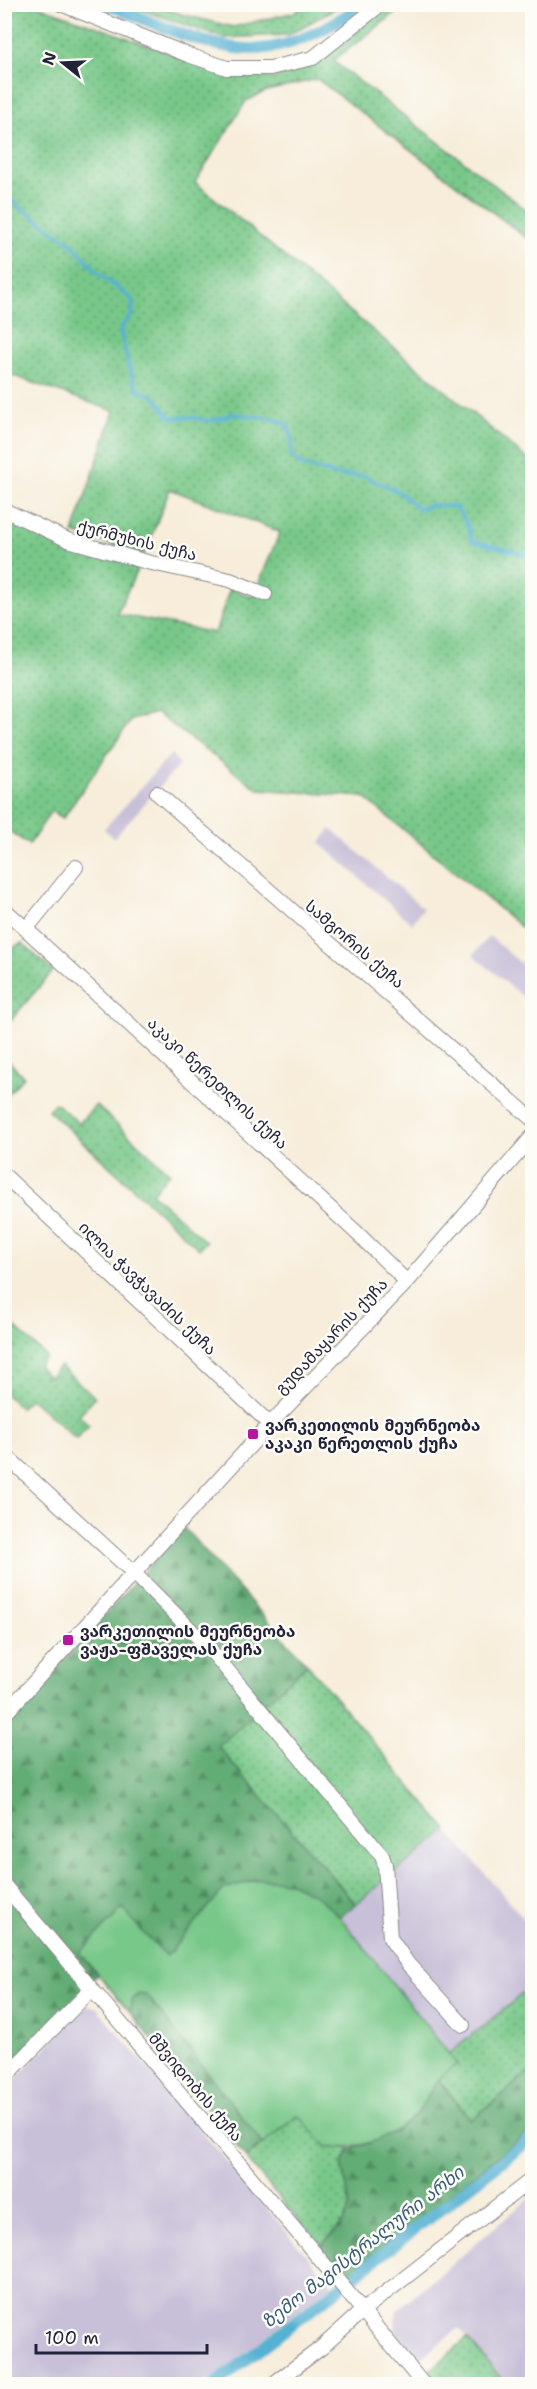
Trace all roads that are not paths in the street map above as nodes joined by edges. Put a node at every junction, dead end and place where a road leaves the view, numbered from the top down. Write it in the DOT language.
graph roads {
  1 [pos="60,4"];
  2 [pos="381,4"];
  3 [pos="4,510"];
  4 [pos="265,594"];
  5 [pos="157,793"];
  6 [pos="76,867"];
  7 [pos="4,909"];
  8 [pos="26,929"];
  9 [pos="532,1119"];
  10 [pos="532,1137"];
  11 [pos="4,1175"];
  12 [pos="407,1282"];
  13 [pos="270,1424"];
  14 [pos="4,1454"];
  15 [pos="135,1574"];
  16 [pos="4,1715"];
  17 [pos="4,1885"];
  18 [pos="92,1989"];
  19 [pos="463,2025"];
  20 [pos="4,2078"];
  21 [pos="532,2179"];
  22 [pos="358,2305"];
  23 [pos="273,2385"];
  24 [pos="423,2385"];
  1 -- 2 [label="street"];
  3 -- 4 [label="street, ქურმუხის ქუჩა"];
  5 -- 9 [label="street, სამგორის ქუჩა"];
  6 -- 8 [label="street"];
  7 -- 8 [label="street, აკაკი წერეთლის ქუჩა"];
  8 -- 12 [label="street, აკაკი წერეთლის ქუჩა"];
  10 -- 12 [label="street, გუდამაყარის ქუჩა"];
  11 -- 13 [label="street, ილია ჭავჭავაძის ქუჩა"];
  12 -- 13 [label="street, გუდამაყარის ქუჩა"];
  13 -- 15 [label="street, გუდამაყარის ქუჩა"];
  14 -- 15 [label="street"];
  15 -- 16 [label="street, გუდამაყარის ქუჩა"];
  15 -- 19 [label="street"];
  17 -- 18 [label="street, მშვიდობის ქუჩა"];
  18 -- 20 [label="street"];
  18 -- 22 [label="street, მშვიდობის ქუჩა"];
  21 -- 22 [label="street"];
  22 -- 23 [label="street"];
  22 -- 24 [label="street, მშვიდობის ქუჩა"];
}
